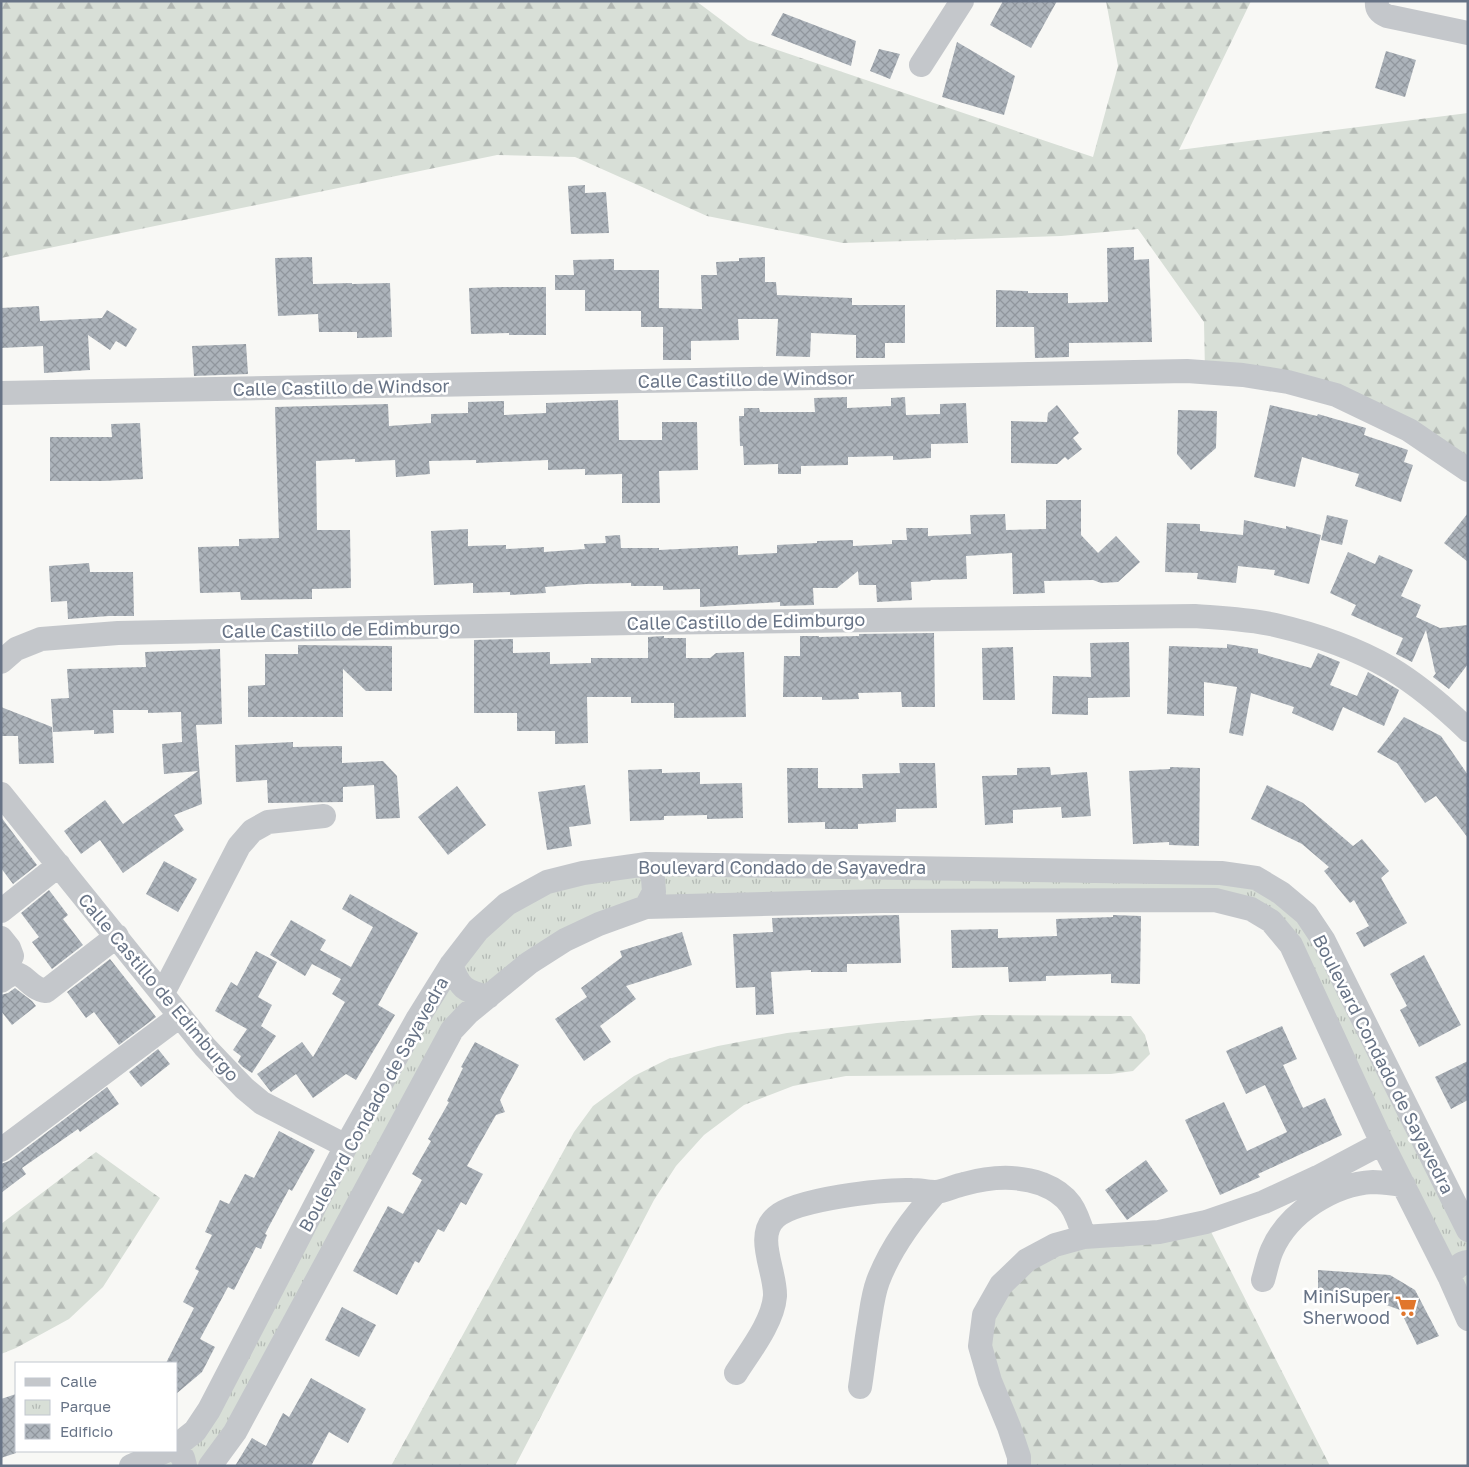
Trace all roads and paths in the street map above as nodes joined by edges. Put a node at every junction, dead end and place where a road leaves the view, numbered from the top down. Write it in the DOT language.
graph roads {
  1 [pos="962,1"];
  2 [pos="1377,1"];
  3 [pos="1468,33"];
  4 [pos="921,65"];
  5 [pos="1,393"];
  6 [pos="1468,470"];
  7 [pos="1,662"];
  8 [pos="1468,730"];
  9 [pos="1,794"];
  10 [pos="324,816"];
  11 [pos="647,864"];
  12 [pos="59,866"];
  13 [pos="646,907"];
  14 [pos="1,911"];
  15 [pos="117,936"];
  16 [pos="1,938"];
  17 [pos="451,965"];
  18 [pos="1,967"];
  19 [pos="1,980"];
  20 [pos="163,993"];
  21 [pos="488,997"];
  22 [pos="180,1016"];
  23 [pos="1382,1143"];
  24 [pos="346,1146"];
  25 [pos="1,1150"];
  26 [pos="1404,1185"];
  27 [pos="936,1192"];
  28 [pos="1468,1230"];
  29 [pos="1084,1238"];
  30 [pos="1468,1262"];
  31 [pos="1449,1276"];
  32 [pos="1263,1280"];
  33 [pos="1468,1319"];
  34 [pos="736,1373"];
  35 [pos="860,1387"];
  36 [pos="178,1445"];
  37 [pos="178,1450"];
  38 [pos="164,1452"];
  39 [pos="131,1466"];
  40 [pos="185,1466"];
  41 [pos="210,1466"];
  42 [pos="1020,1466"];
  1 -- 4 [label="street"];
  2 -- 3 [label="street"];
  5 -- 6 [label="street, Calle Castillo de Windsor"];
  7 -- 8 [label="street, Calle Castillo de Edimburgo"];
  9 -- 12 [label="street, Calle Castillo de Edimburgo"];
  10 -- 20 [label="street"];
  11 -- 13 [label="street"];
  11 -- 17 [label="street, Boulevard Condado de Sayavedra"];
  11 -- 28 [label="street, Boulevard Condado de Sayavedra"];
  12 -- 14 [label="street"];
  12 -- 15 [label="street, Calle Castillo de Edimburgo"];
  13 -- 21 [label="street, Boulevard Condado de Sayavedra"];
  13 -- 23 [label="street, Boulevard Condado de Sayavedra"];
  15 -- 19 [label="street"];
  15 -- 20 [label="street, Calle Castillo de Edimburgo"];
  16 -- 18 [label="street"];
  17 -- 21 [label="street"];
  17 -- 24 [label="street, Boulevard Condado de Sayavedra"];
  20 -- 22 [label="street, Calle Castillo de Edimburgo"];
  21 -- 41 [label="street, Boulevard Condado de Sayavedra"];
  22 -- 24 [label="street, Calle Castillo de Edimburgo"];
  22 -- 25 [label="street"];
  23 -- 26 [label="street, Boulevard Condado de Sayavedra"];
  23 -- 29 [label="street"];
  24 -- 36 [label="street, Boulevard Condado de Sayavedra"];
  26 -- 31 [label="street, Boulevard Condado de Sayavedra"];
  26 -- 32 [label="street"];
  27 -- 29 [label="street"];
  27 -- 34 [label="street"];
  27 -- 35 [label="street"];
  29 -- 42 [label="street"];
  30 -- 31 [label="street"];
  31 -- 33 [label="street, Boulevard Condado de Sayavedra"];
  37 -- 40 [label="street"];
  38 -- 39 [label="street"];
}
